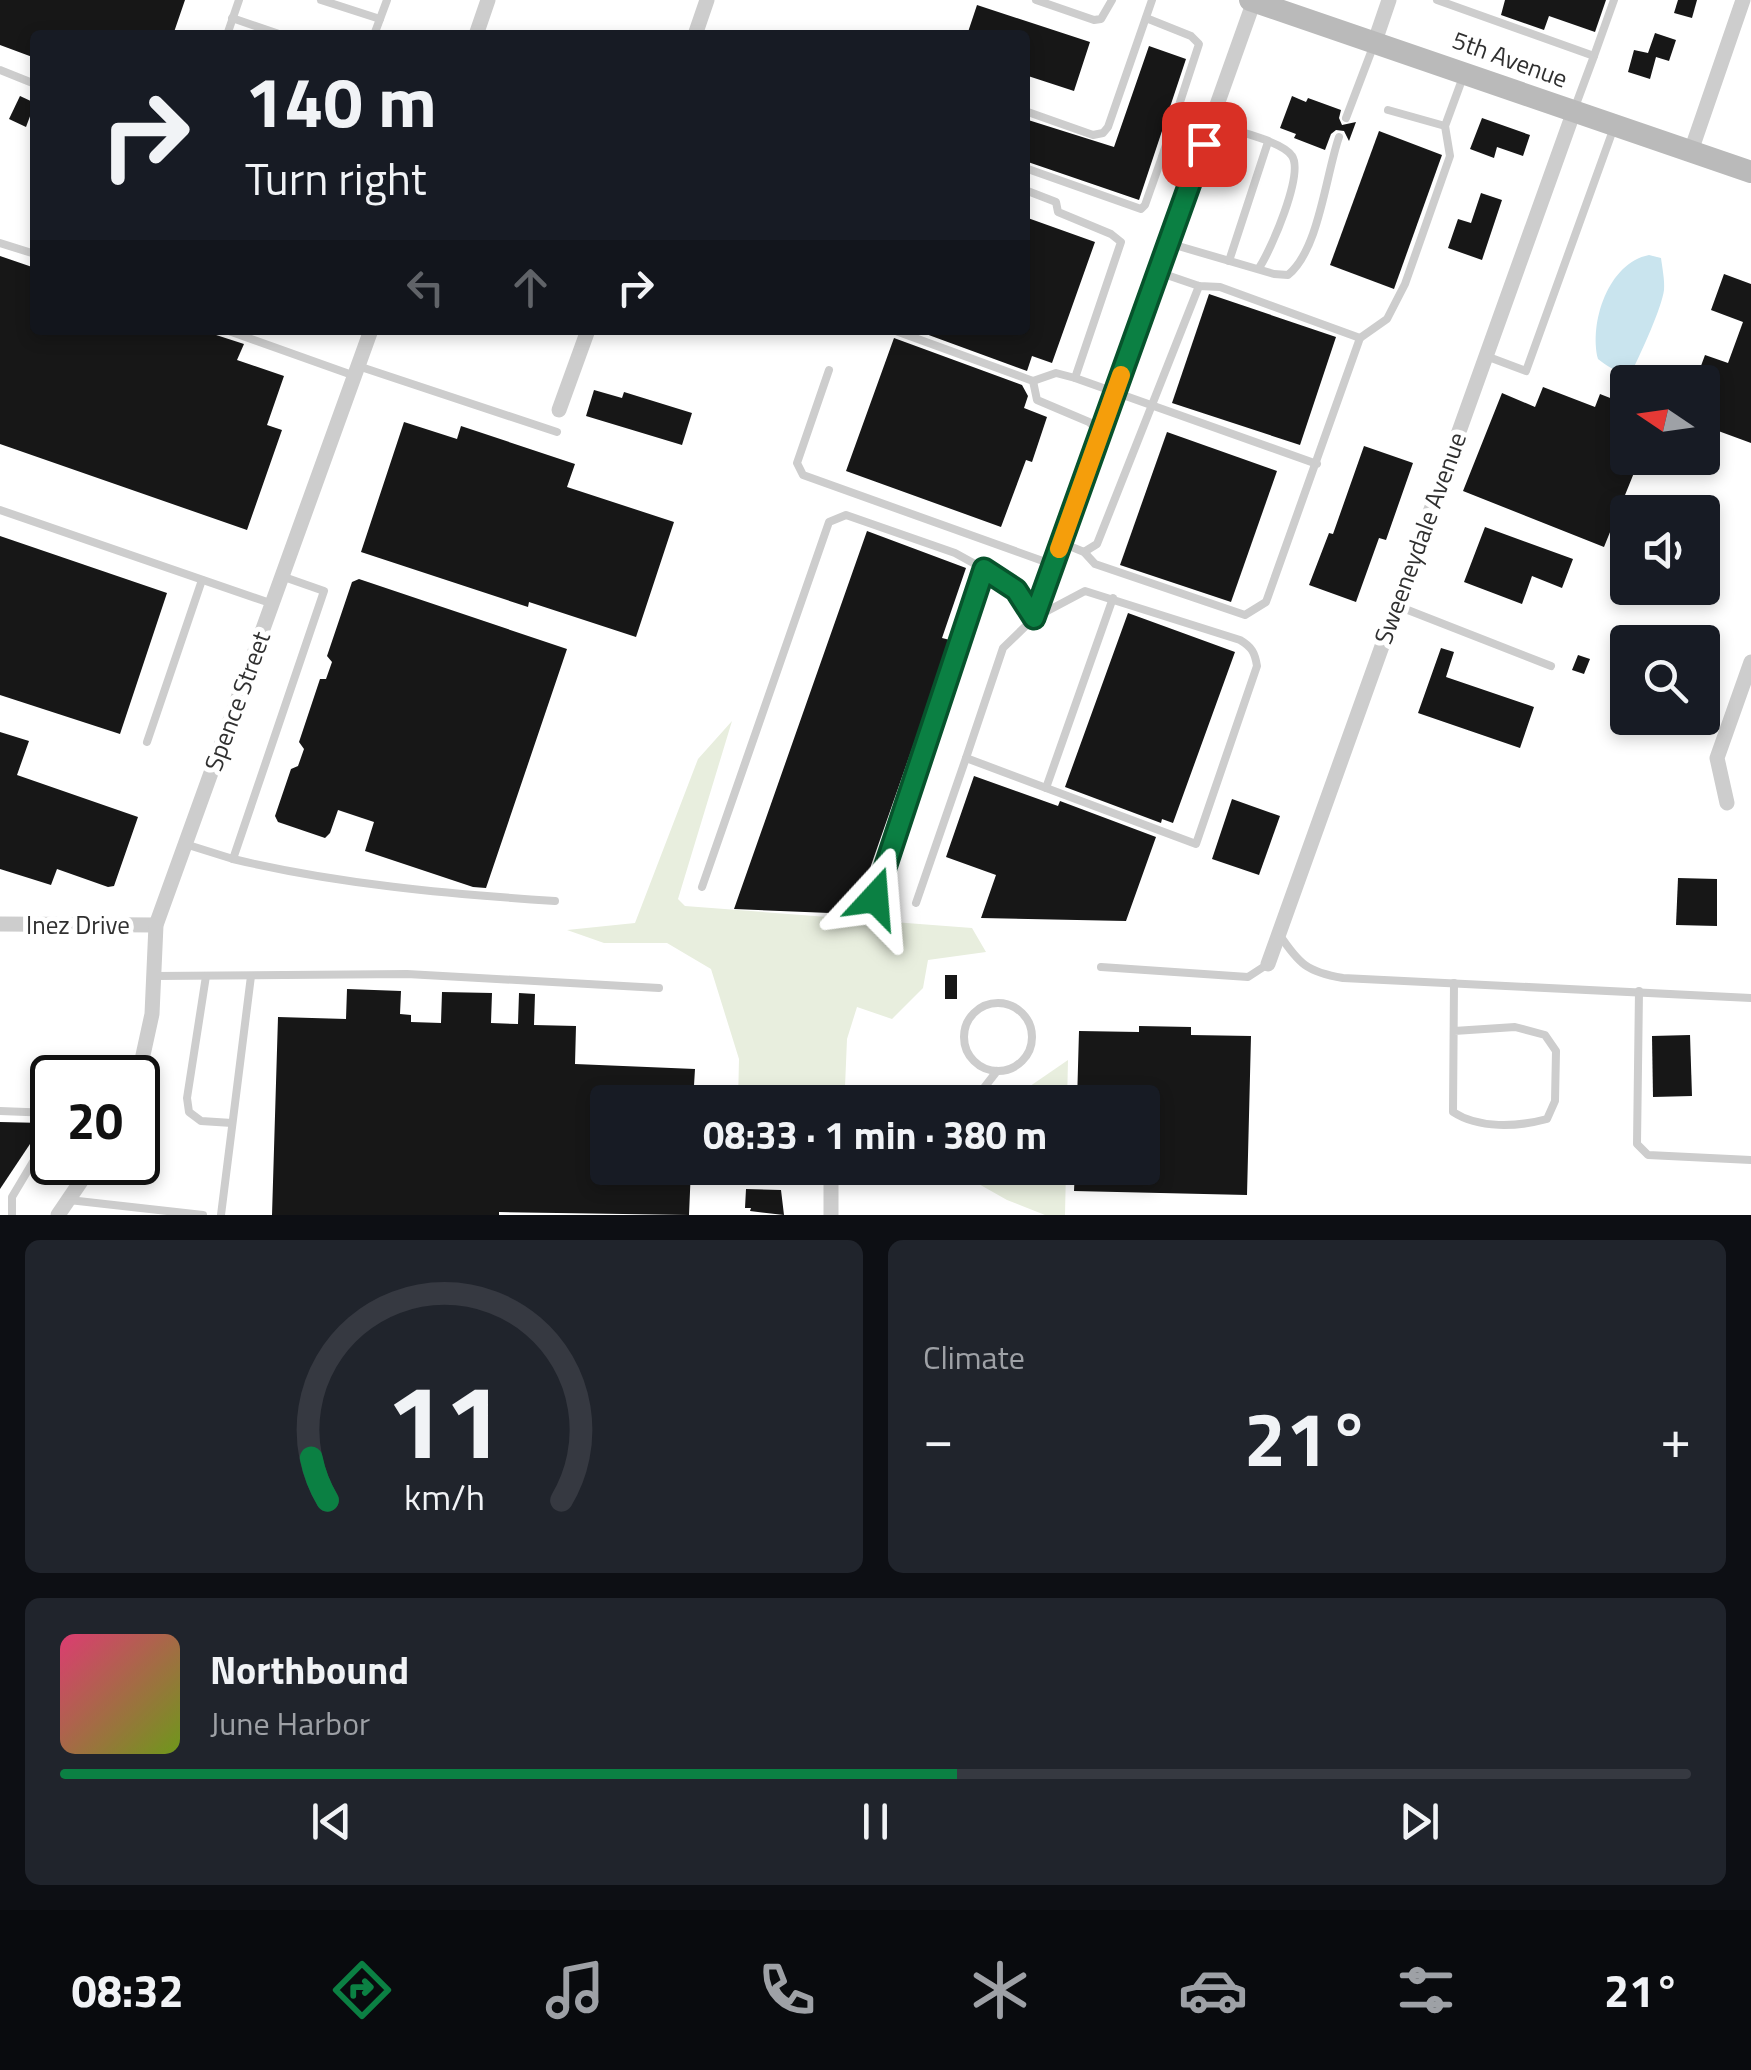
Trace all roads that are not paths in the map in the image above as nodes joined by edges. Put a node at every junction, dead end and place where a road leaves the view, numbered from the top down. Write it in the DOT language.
graph roads {
  1 [pos="239,0"];
  2 [pos="321,0"];
  3 [pos="387,0"];
  4 [pos="488,0"];
  5 [pos="707,0"];
  6 [pos="1036,0"];
  7 [pos="1112,0"];
  8 [pos="1152,0"];
  9 [pos="1389,0"];
  10 [pos="1437,0"];
  11 [pos="1614,0"];
  12 [pos="1743,0"];
  13 [pos="1252,1"];
  14 [pos="232,18"];
  15 [pos="1146,18"];
  16 [pos="380,19"];
  17 [pos="229,30"];
  18 [pos="267,30"];
  19 [pos="376,30"];
  20 [pos="478,30"];
  21 [pos="697,30"];
  22 [pos="1375,41"];
  23 [pos="1594,56"];
  24 [pos="0,70"];
  25 [pos="1465,72"];
  26 [pos="30,82"];
  27 [pos="1388,110"];
  28 [pos="1574,112"];
  29 [pos="1030,113"];
  30 [pos="1346,118"];
  31 [pos="1211,123"];
  32 [pos="1615,125"];
  33 [pos="1445,126"];
  34 [pos="1339,137"];
  35 [pos="1268,142"];
  36 [pos="1691,151"];
  37 [pos="1162,157"];
  38 [pos="1030,170"];
  39 [pos="1194,170"];
  40 [pos="1751,172"];
  41 [pos="1030,192"];
  42 [pos="0,242"];
  43 [pos="1168,244"];
  44 [pos="30,252"];
  45 [pos="1229,261"];
  46 [pos="1260,268"];
  47 [pos="1158,272"];
  48 [pos="1199,286"];
  49 [pos="242,335"];
  50 [pos="367,335"];
  51 [pos="586,335"];
  52 [pos="907,335"];
  53 [pos="1360,338"];
  54 [pos="1486,356"];
  55 [pos="829,370"];
  56 [pos="356,371"];
  57 [pos="1075,378"];
  58 [pos="1033,382"];
  59 [pos="1115,394"];
  60 [pos="1150,406"];
  61 [pos="559,410"];
  62 [pos="557,432"];
  63 [pos="1100,433"];
  64 [pos="1316,464"];
  65 [pos="0,510"];
  66 [pos="1061,543"];
  67 [pos="1084,552"];
  68 [pos="1054,565"];
  69 [pos="984,569"];
  70 [pos="283,576"];
  71 [pos="202,580"];
  72 [pos="1113,598"];
  73 [pos="272,604"];
  74 [pos="1395,606"];
  75 [pos="1034,618"];
  76 [pos="1751,662"];
  77 [pos="1551,666"];
  78 [pos="148,742"];
  79 [pos="966,758"];
  80 [pos="1046,788"];
  81 [pos="1726,804"];
  82 [pos="185,844"];
  83 [pos="233,859"];
  84 [pos="702,887"];
  85 [pos="875,898"];
  86 [pos="555,902"];
  87 [pos="916,903"];
  88 [pos="0,924"];
  89 [pos="156,925"];
  90 [pos="1280,934"];
  91 [pos="1268,964"];
  92 [pos="1101,968"];
  93 [pos="155,976"];
  94 [pos="206,976"];
  95 [pos="251,976"];
  96 [pos="1454,983"];
  97 [pos="659,988"];
  98 [pos="1640,992"];
  99 [pos="1751,998"];
  100 [pos="1454,1031"];
  101 [pos="143,1055"];
  102 [pos="997,1071"];
  103 [pos="986,1085"];
  104 [pos="0,1111"];
  105 [pos="30,1112"];
  106 [pos="232,1123"];
  107 [pos="1751,1160"];
  108 [pos="30,1167"];
  109 [pos="78,1185"];
  110 [pos="831,1185"];
  111 [pos="68,1200"];
  112 [pos="12,1215"];
  113 [pos="58,1215"];
  114 [pos="204,1215"];
  115 [pos="221,1215"];
  116 [pos="830,1215"];
  1 -- 14 [label="lane"];
  2 -- 16 [label="lane"];
  3 -- 16 [label="lane"];
  4 -- 20 [label="street"];
  5 -- 21 [label="street"];
  6 -- 7 [label="lane"];
  8 -- 15 [label="lane"];
  9 -- 22 [label="street"];
  10 -- 23 [label="lane"];
  11 -- 23 [label="lane"];
  12 -- 36 [label="street"];
  13 -- 22 [label="main road, 5th Avenue"];
  13 -- 31 [label="street"];
  14 -- 17 [label="lane"];
  14 -- 18 [label="lane"];
  15 -- 29 [label="lane"];
  15 -- 37 [label="lane"];
  16 -- 19 [label="lane"];
  22 -- 25 [label="main road, 5th Avenue"];
  22 -- 30 [label="lane"];
  23 -- 28 [label="lane"];
  24 -- 26 [label="lane"];
  25 -- 28 [label="main road, 5th Avenue"];
  25 -- 33 [label="lane"];
  27 -- 33 [label="lane"];
  28 -- 32 [label="main road, 5th Avenue"];
  28 -- 54 [label="street, Sweeneydale Avenue"];
  31 -- 35 [label="lane"];
  31 -- 39 [label="street"];
  32 -- 36 [label="main road, 5th Avenue"];
  32 -- 54 [label="lane"];
  33 -- 53 [label="lane"];
  34 -- 46 [label="lane"];
  35 -- 45 [label="lane"];
  35 -- 46 [label="lane"];
  36 -- 40 [label="main road, 5th Avenue"];
  37 -- 38 [label="lane"];
  37 -- 39 [label="lane"];
  39 -- 43 [label="street"];
  41 -- 57 [label="lane"];
  42 -- 44 [label="lane"];
  43 -- 45 [label="lane"];
  43 -- 47 [label="street"];
  45 -- 46 [label="lane"];
  47 -- 48 [label="lane"];
  47 -- 59 [label="street"];
  48 -- 53 [label="lane"];
  48 -- 60 [label="lane"];
  49 -- 56 [label="lane"];
  50 -- 56 [label="street, Spence Street"];
  51 -- 61 [label="street"];
  52 -- 58 [label="lane"];
  53 -- 64 [label="lane"];
  54 -- 74 [label="street, Sweeneydale Avenue"];
  55 -- 68 [label="lane"];
  56 -- 62 [label="lane"];
  56 -- 70 [label="street, Spence Street"];
  57 -- 58 [label="lane"];
  57 -- 59 [label="lane"];
  58 -- 63 [label="lane"];
  59 -- 60 [label="lane"];
  59 -- 63 [label="street"];
  60 -- 64 [label="lane"];
  60 -- 67 [label="lane"];
  63 -- 66 [label="street"];
  64 -- 67 [label="lane"];
  65 -- 71 [label="lane"];
  66 -- 67 [label="lane"];
  66 -- 68 [label="street"];
  68 -- 75 [label="street"];
  69 -- 75 [label="lane"];
  69 -- 84 [label="lane"];
  69 -- 85 [label="lane"];
  70 -- 73 [label="street, Spence Street"];
  70 -- 83 [label="lane"];
  71 -- 73 [label="lane"];
  71 -- 78 [label="lane"];
  72 -- 75 [label="lane"];
  72 -- 80 [label="lane"];
  72 -- 80 [label="lane"];
  73 -- 82 [label="street, Spence Street"];
  74 -- 77 [label="lane"];
  74 -- 90 [label="street, Sweeneydale Avenue"];
  75 -- 79 [label="lane"];
  76 -- 81 [label="street"];
  79 -- 80 [label="lane"];
  79 -- 87 [label="lane"];
  82 -- 83 [label="lane"];
  82 -- 89 [label="street, Spence Street"];
  83 -- 86 [label="lane"];
  88 -- 89 [label="street, Inez Drive"];
  89 -- 93 [label="street, Spence Street"];
  90 -- 91 [label="street, Sweeneydale Avenue"];
  90 -- 96 [label="lane"];
  91 -- 92 [label="lane"];
  93 -- 94 [label="lane"];
  93 -- 101 [label="street, Spence Street"];
  94 -- 95 [label="lane"];
  94 -- 106 [label="lane"];
  95 -- 97 [label="lane"];
  95 -- 106 [label="lane"];
  96 -- 98 [label="lane"];
  96 -- 100 [label="lane"];
  98 -- 99 [label="lane"];
  98 -- 107 [label="lane"];
  100 -- 100 [label="lane"];
  102 -- 102 [label="lane"];
  102 -- 103 [label="lane"];
  104 -- 105 [label="lane"];
  106 -- 115 [label="lane"];
  108 -- 112 [label="lane"];
  109 -- 111 [label="street"];
  110 -- 116 [label="street"];
  111 -- 113 [label="street"];
  111 -- 114 [label="lane"];
}
